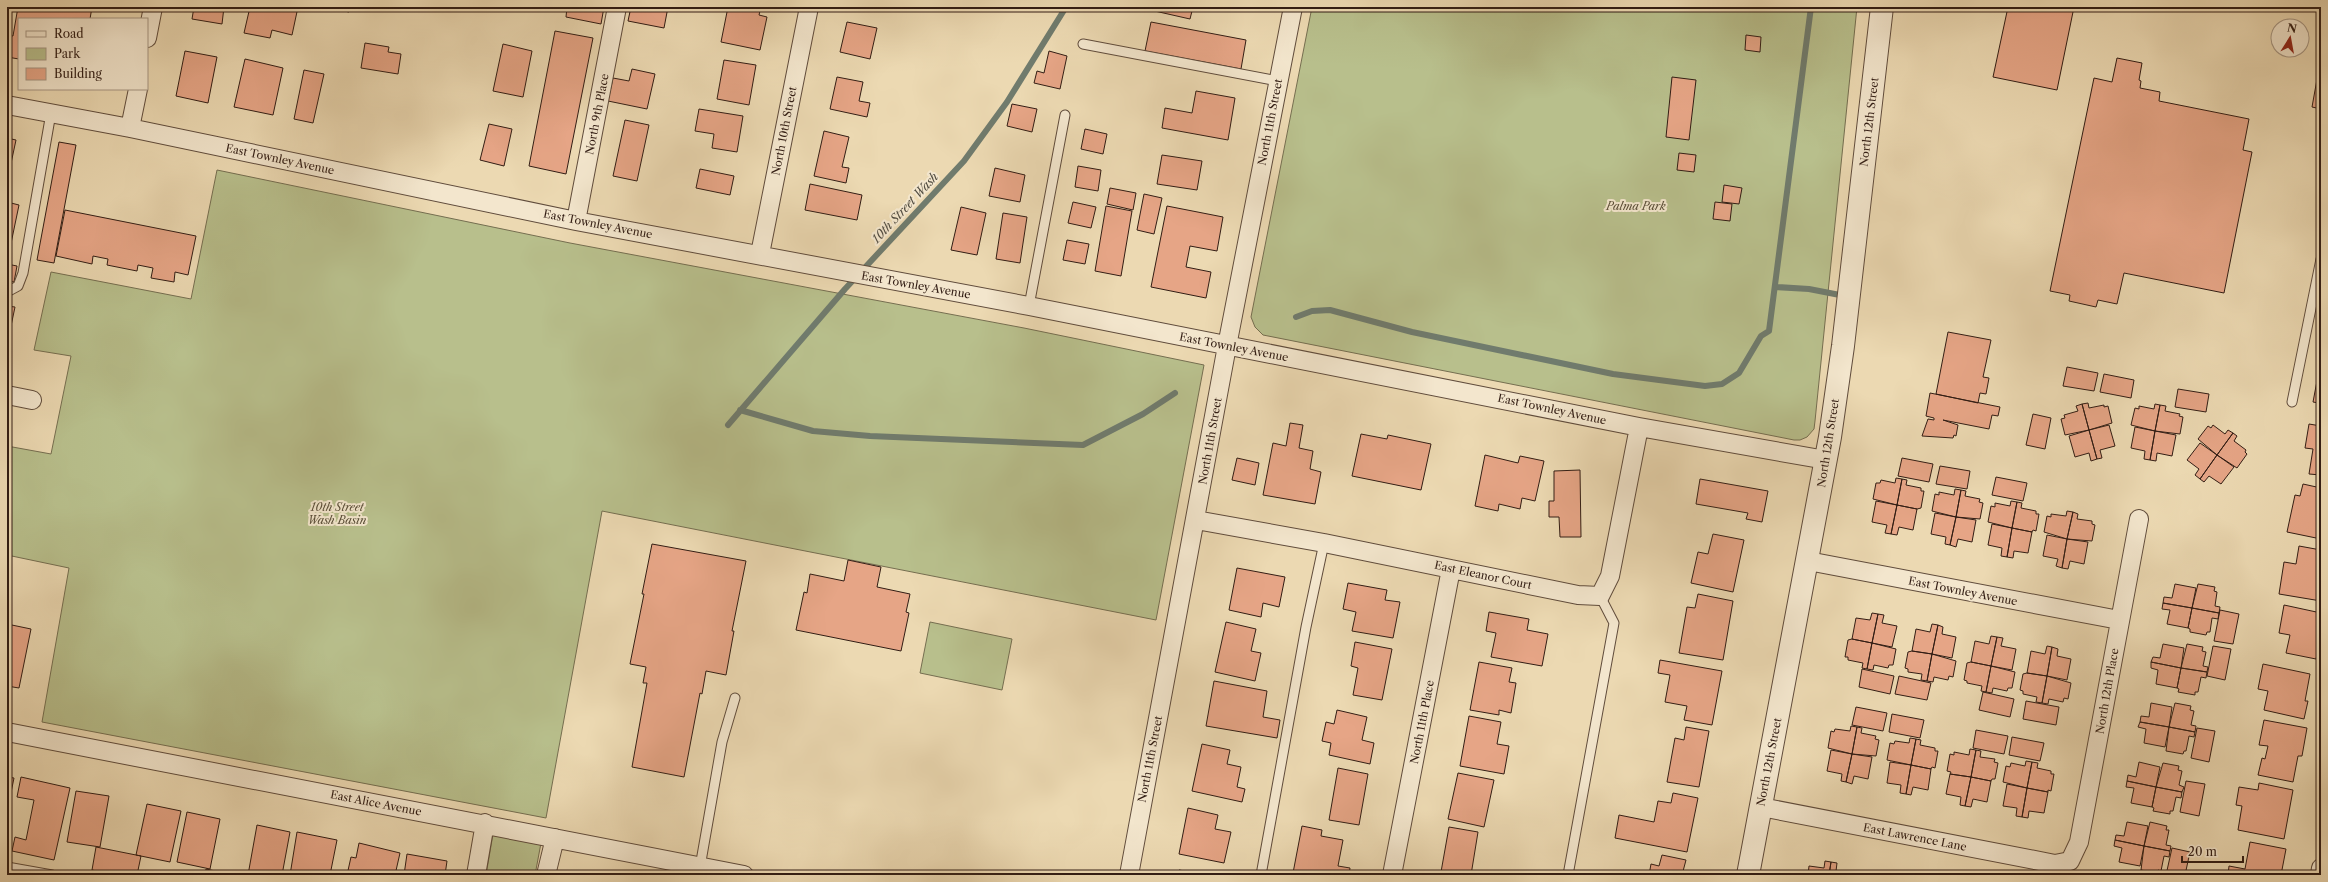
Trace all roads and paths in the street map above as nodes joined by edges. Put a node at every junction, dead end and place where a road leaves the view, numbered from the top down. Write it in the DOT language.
graph roads {
  1 [pos="153,7"];
  2 [pos="617,7"];
  3 [pos="809,7"];
  4 [pos="1293,7"];
  5 [pos="1882,7"];
  6 [pos="148,33"];
  7 [pos="1083,44"];
  8 [pos="1278,81"];
  9 [pos="138,90"];
  10 [pos="7,105"];
  11 [pos="51,113"];
  12 [pos="1065,115"];
  13 [pos="130,128"];
  14 [pos="576,220"];
  15 [pos="760,254"];
  16 [pos="2321,259"];
  17 [pos="7,292"];
  18 [pos="1029,306"];
  19 [pos="1227,346"];
  20 [pos="7,395"];
  21 [pos="32,400"];
  22 [pos="2292,402"];
  23 [pos="1639,427"];
  24 [pos="1826,460"];
  25 [pos="2139,519"];
  26 [pos="1196,520"];
  27 [pos="1324,543"];
  28 [pos="1808,561"];
  29 [pos="1451,569"];
  30 [pos="1600,596"];
  31 [pos="2119,620"];
  32 [pos="735,698"];
  33 [pos="7,732"];
  34 [pos="1761,807"];
  35 [pos="486,823"];
  36 [pos="554,838"];
  37 [pos="2070,861"];
  38 [pos="700,866"];
  39 [pos="7,867"];
  40 [pos="2321,868"];
  41 [pos="52,875"];
  42 [pos="476,875"];
  43 [pos="546,875"];
  44 [pos="744,875"];
  45 [pos="1129,875"];
  46 [pos="1261,875"];
  47 [pos="1392,875"];
  48 [pos="1568,875"];
  49 [pos="1748,875"];
  50 [pos="2320,875"];
  1 -- 6 [label="street"];
  2 -- 14 [label="street, North 9th Place"];
  3 -- 15 [label="street, North 10th Street"];
  4 -- 8 [label="street, North 11th Street"];
  5 -- 24 [label="street, North 12th Street"];
  7 -- 8 [label="lane"];
  8 -- 19 [label="street, North 11th Street"];
  9 -- 13 [label="street"];
  10 -- 11 [label="street, East Townley Avenue"];
  11 -- 13 [label="street, East Townley Avenue"];
  11 -- 17 [label="lane"];
  12 -- 18 [label="lane"];
  13 -- 14 [label="street, East Townley Avenue"];
  14 -- 15 [label="street, East Townley Avenue"];
  15 -- 18 [label="street, East Townley Avenue"];
  16 -- 22 [label="lane"];
  18 -- 19 [label="street, East Townley Avenue"];
  19 -- 23 [label="street, East Townley Avenue"];
  19 -- 26 [label="street, North 11th Street"];
  20 -- 21 [label="street"];
  23 -- 24 [label="street, East Townley Avenue"];
  23 -- 30 [label="street"];
  24 -- 28 [label="street, North 12th Street"];
  25 -- 31 [label="street, North 12th Place"];
  26 -- 27 [label="street, East Eleanor Court"];
  26 -- 45 [label="street, North 11th Street"];
  27 -- 29 [label="street, East Eleanor Court"];
  27 -- 46 [label="lane"];
  28 -- 31 [label="street, East Townley Avenue"];
  28 -- 34 [label="street, North 12th Street"];
  29 -- 30 [label="street, East Eleanor Court"];
  29 -- 47 [label="street, North 11th Place"];
  30 -- 48 [label="lane"];
  31 -- 37 [label="street, North 12th Place"];
  32 -- 38 [label="lane"];
  33 -- 35 [label="street, East Alice Avenue"];
  34 -- 37 [label="street, East Lawrence Lane"];
  34 -- 49 [label="street, North 12th Street"];
  35 -- 36 [label="street, East Alice Avenue"];
  35 -- 42 [label="street"];
  36 -- 38 [label="street, East Alice Avenue"];
  36 -- 43 [label="street"];
  38 -- 44 [label="street, East Alice Avenue"];
  39 -- 41 [label="lane"];
  40 -- 50 [label="street"];
}
